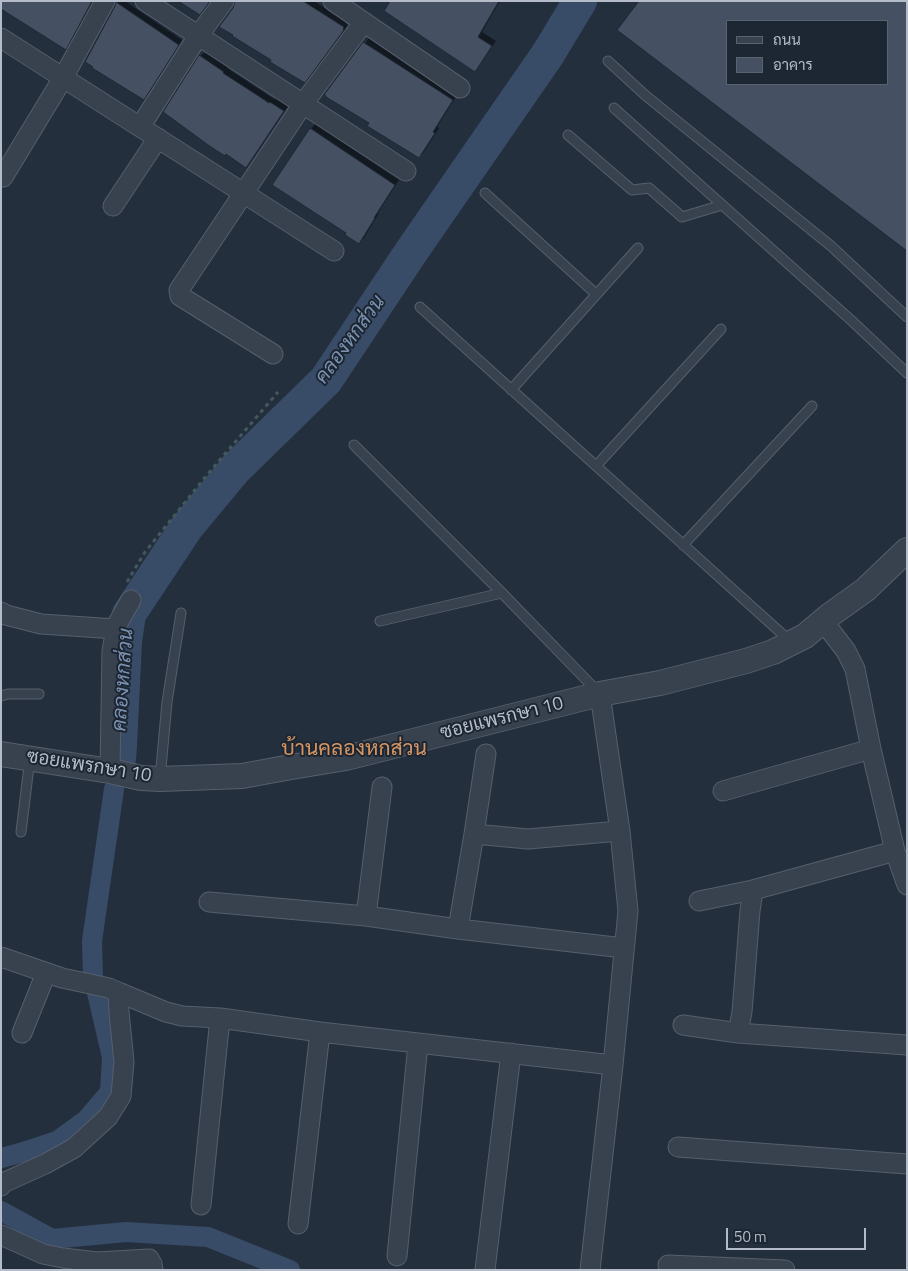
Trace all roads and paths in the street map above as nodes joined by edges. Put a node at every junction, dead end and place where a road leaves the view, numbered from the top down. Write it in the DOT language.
graph roads {
  1 [pos="105,1"];
  2 [pos="145,1"];
  3 [pos="224,1"];
  4 [pos="333,1"];
  5 [pos="364,22"];
  6 [pos="198,36"];
  7 [pos="1,38"];
  8 [pos="608,61"];
  9 [pos="63,78"];
  10 [pos="460,88"];
  11 [pos="303,104"];
  12 [pos="614,108"];
  13 [pos="140,127"];
  14 [pos="568,135"];
  15 [pos="158,138"];
  16 [pos="406,171"];
  17 [pos="3,176"];
  18 [pos="244,193"];
  19 [pos="485,193"];
  20 [pos="722,205"];
  21 [pos="113,206"];
  22 [pos="638,248"];
  23 [pos="334,251"];
  24 [pos="596,294"];
  25 [pos="420,307"];
  26 [pos="907,317"];
  27 [pos="721,329"];
  28 [pos="273,354"];
  29 [pos="907,373"];
  30 [pos="511,390"];
  31 [pos="278,392"];
  32 [pos="812,406"];
  33 [pos="354,445"];
  34 [pos="596,466"];
  35 [pos="684,545"];
  36 [pos="907,550"];
  37 [pos="502,593"];
  38 [pos="127,594"];
  39 [pos="1,612"];
  40 [pos="181,613"];
  41 [pos="380,621"];
  42 [pos="823,621"];
  43 [pos="116,629"];
  44 [pos="792,642"];
  45 [pos="39,694"];
  46 [pos="600,694"];
  47 [pos="1,696"];
  48 [pos="871,750"];
  49 [pos="1,754"];
  50 [pos="486,754"];
  51 [pos="30,758"];
  52 [pos="110,771"];
  53 [pos="160,779"];
  54 [pos="382,787"];
  55 [pos="722,791"];
  56 [pos="620,831"];
  57 [pos="22,832"];
  58 [pos="474,834"];
  59 [pos="895,851"];
  60 [pos="907,885"];
  61 [pos="753,890"];
  62 [pos="209,902"];
  63 [pos="699,902"];
  64 [pos="366,916"];
  65 [pos="458,929"];
  66 [pos="624,948"];
  67 [pos="1,957"];
  68 [pos="54,976"];
  69 [pos="114,990"];
  70 [pos="220,1018"];
  71 [pos="683,1025"];
  72 [pos="320,1032"];
  73 [pos="22,1033"];
  74 [pos="738,1033"];
  75 [pos="418,1044"];
  76 [pos="907,1045"];
  77 [pos="511,1053"];
  78 [pos="613,1065"];
  79 [pos="678,1147"];
  80 [pos="907,1164"];
  81 [pos="1,1186"];
  82 [pos="200,1206"];
  83 [pos="298,1224"];
  84 [pos="1,1235"];
  85 [pos="397,1256"];
  86 [pos="668,1265"];
  87 [pos="153,1270"];
  88 [pos="485,1270"];
  89 [pos="590,1270"];
  90 [pos="785,1270"];
  1 -- 9 [label="street"];
  2 -- 6 [label="street"];
  3 -- 6 [label="street"];
  4 -- 5 [label="street"];
  5 -- 10 [label="street"];
  5 -- 11 [label="street"];
  6 -- 11 [label="street"];
  6 -- 13 [label="street"];
  7 -- 9 [label="street"];
  8 -- 26 [label="lane"];
  9 -- 13 [label="street"];
  9 -- 17 [label="street"];
  11 -- 16 [label="street"];
  11 -- 18 [label="street"];
  12 -- 20 [label="lane"];
  13 -- 15 [label="street"];
  14 -- 20 [label="lane"];
  15 -- 18 [label="street"];
  15 -- 21 [label="street"];
  18 -- 23 [label="street"];
  18 -- 28 [label="street"];
  19 -- 24 [label="lane"];
  20 -- 29 [label="lane"];
  22 -- 24 [label="lane"];
  24 -- 30 [label="lane"];
  25 -- 30 [label="lane"];
  27 -- 34 [label="lane"];
  30 -- 34 [label="lane"];
  31 -- 38 [label="path"];
  32 -- 35 [label="lane"];
  33 -- 37 [label="lane"];
  34 -- 35 [label="lane"];
  35 -- 44 [label="lane"];
  36 -- 42 [label="street, ซอยแพรกษา 10"];
  37 -- 41 [label="lane"];
  37 -- 46 [label="lane"];
  38 -- 43 [label="street"];
  39 -- 43 [label="street"];
  40 -- 53 [label="lane"];
  42 -- 44 [label="street, ซอยแพรกษา 10"];
  42 -- 48 [label="street"];
  43 -- 52 [label="street"];
  44 -- 46 [label="street, ซอยแพรกษา 10"];
  45 -- 47 [label="lane"];
  46 -- 53 [label="street, ซอยแพรกษา 10"];
  46 -- 56 [label="street"];
  48 -- 55 [label="street"];
  48 -- 59 [label="street"];
  49 -- 51 [label="street, ซอยแพรกษา 10"];
  50 -- 58 [label="street"];
  51 -- 52 [label="street, ซอยแพรกษา 10"];
  51 -- 57 [label="lane"];
  52 -- 53 [label="street, ซอยแพรกษา 10"];
  54 -- 64 [label="street"];
  56 -- 58 [label="street"];
  56 -- 66 [label="street"];
  58 -- 65 [label="street"];
  59 -- 60 [label="street"];
  59 -- 61 [label="street"];
  61 -- 63 [label="street"];
  61 -- 74 [label="street"];
  62 -- 64 [label="street"];
  64 -- 65 [label="street"];
  65 -- 66 [label="street"];
  66 -- 78 [label="street"];
  67 -- 68 [label="street"];
  68 -- 69 [label="street"];
  68 -- 73 [label="street"];
  69 -- 70 [label="street"];
  69 -- 81 [label="street"];
  70 -- 72 [label="street"];
  70 -- 82 [label="street"];
  71 -- 74 [label="street"];
  72 -- 75 [label="street"];
  72 -- 83 [label="street"];
  74 -- 76 [label="street"];
  75 -- 77 [label="street"];
  75 -- 85 [label="street"];
  77 -- 78 [label="street"];
  77 -- 88 [label="street"];
  78 -- 89 [label="street"];
  79 -- 80 [label="street"];
  84 -- 87 [label="street"];
  86 -- 90 [label="street"];
}
